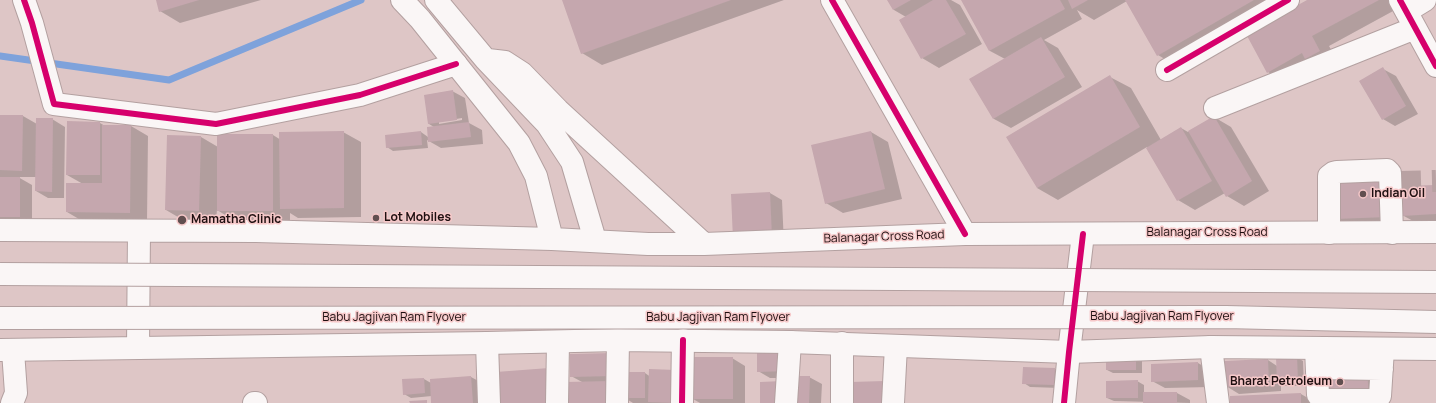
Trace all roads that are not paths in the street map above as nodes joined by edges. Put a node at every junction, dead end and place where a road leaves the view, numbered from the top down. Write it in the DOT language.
graph roads {
  1 [pos="24,0"];
  2 [pos="402,0"];
  3 [pos="436,0"];
  4 [pos="832,0"];
  5 [pos="1288,0"];
  6 [pos="1412,10"];
  7 [pos="483,57"];
  8 [pos="456,64"];
  9 [pos="1436,66"];
  10 [pos="1167,70"];
  11 [pos="1215,108"];
  12 [pos="1399,182"];
  13 [pos="0,230"];
  14 [pos="138,231"];
  15 [pos="1436,232"];
  16 [pos="1329,233"];
  17 [pos="1396,233"];
  18 [pos="965,234"];
  19 [pos="1083,234"];
  20 [pos="552,239"];
  21 [pos="595,240"];
  22 [pos="704,244"];
  23 [pos="0,274"];
  24 [pos="1436,282"];
  25 [pos="0,318"];
  26 [pos="1436,322"];
  27 [pos="608,340"];
  28 [pos="683,340"];
  29 [pos="558,342"];
  30 [pos="790,342"];
  31 [pos="487,343"];
  32 [pos="842,343"];
  33 [pos="896,346"];
  34 [pos="1211,347"];
  35 [pos="138,348"];
  36 [pos="1436,349"];
  37 [pos="7,350"];
  38 [pos="1069,352"];
  39 [pos="1317,358"];
  40 [pos="1383,359"];
  41 [pos="12,403"];
  42 [pos="489,403"];
  43 [pos="556,403"];
  44 [pos="617,403"];
  45 [pos="682,403"];
  46 [pos="786,403"];
  47 [pos="842,403"];
  48 [pos="893,403"];
  49 [pos="1064,403"];
  50 [pos="1218,403"];
  1 -- 8 [label="main road"];
  2 -- 8 [label="main road"];
  3 -- 7 [label="main road"];
  4 -- 18 [label="main road"];
  5 -- 10 [label="main road"];
  6 -- 9 [label="main road"];
  6 -- 11 [label="main road"];
  7 -- 21 [label="main road"];
  7 -- 22 [label="main road"];
  8 -- 20 [label="main road"];
  12 -- 17 [label="main road"];
  13 -- 14 [label="main road, Balanagar Cross Road"];
  14 -- 20 [label="main road, Balanagar Cross Road"];
  14 -- 35 [label="main road"];
  15 -- 17 [label="main road, Balanagar Cross Road"];
  16 -- 17 [label="main road, Balanagar Cross Road"];
  16 -- 17 [label="main road"];
  16 -- 19 [label="main road, Balanagar Cross Road"];
  18 -- 19 [label="main road, Balanagar Cross Road"];
  18 -- 22 [label="main road, Balanagar Cross Road"];
  19 -- 38 [label="main road"];
  20 -- 21 [label="main road, Balanagar Cross Road"];
  21 -- 22 [label="main road, Balanagar Cross Road"];
  23 -- 24 [label="main road, bridge"];
  25 -- 26 [label="main road, Babu Jagjivan Ram Flyover, bridge"];
  27 -- 28 [label="main road"];
  27 -- 29 [label="main road"];
  27 -- 44 [label="main road"];
  28 -- 30 [label="main road"];
  28 -- 45 [label="main road"];
  29 -- 31 [label="main road"];
  29 -- 43 [label="main road"];
  30 -- 32 [label="main road"];
  30 -- 46 [label="main road"];
  31 -- 35 [label="main road"];
  31 -- 42 [label="main road"];
  32 -- 33 [label="main road"];
  32 -- 47 [label="main road"];
  33 -- 38 [label="main road"];
  33 -- 48 [label="main road"];
  34 -- 38 [label="main road"];
  34 -- 39 [label="main road"];
  34 -- 50 [label="main road"];
  35 -- 37 [label="main road"];
  36 -- 40 [label="main road"];
  37 -- 41 [label="main road"];
  38 -- 49 [label="main road"];
  39 -- 40 [label="main road"];
  39 -- 40 [label="main road"];
}
